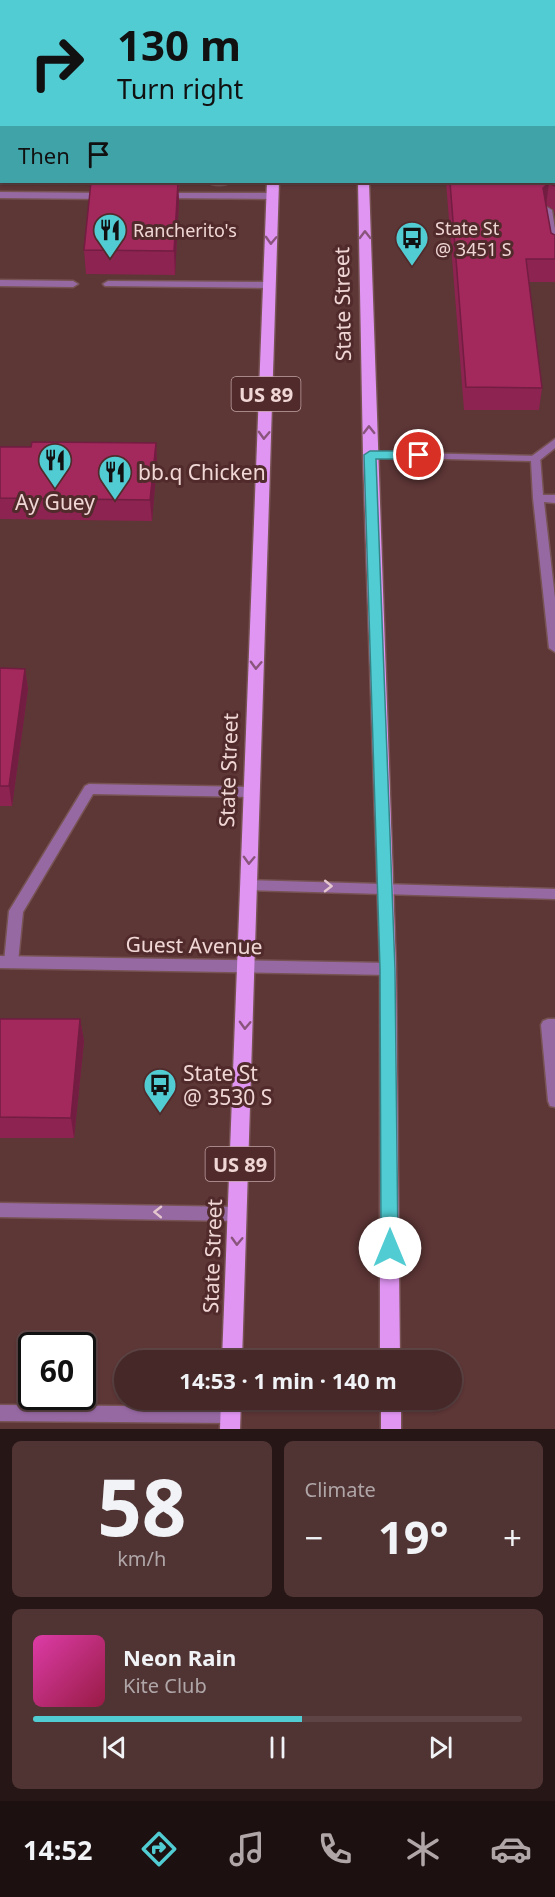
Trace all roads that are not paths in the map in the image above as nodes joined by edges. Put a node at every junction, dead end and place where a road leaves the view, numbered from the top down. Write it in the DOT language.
graph roads {
  1 [pos="273,183"];
  2 [pos="363,183"];
  3 [pos="0,195"];
  4 [pos="116,196"];
  5 [pos="151,196"];
  6 [pos="273,196"];
  7 [pos="547,210"];
  8 [pos="555,255"];
  9 [pos="0,283"];
  10 [pos="73,284"];
  11 [pos="108,284"];
  12 [pos="270,285"];
  13 [pos="555,442"];
  14 [pos="370,455"];
  15 [pos="536,458"];
  16 [pos="537,498"];
  17 [pos="555,499"];
  18 [pos="555,648"];
  19 [pos="251,792"];
  20 [pos="248,885"];
  21 [pos="384,888"];
  22 [pos="555,894"];
  23 [pos="5,962"];
  24 [pos="247,967"];
  25 [pos="388,969"];
  26 [pos="555,1025"];
  27 [pos="555,1101"];
  28 [pos="0,1210"];
  29 [pos="238,1214"];
  30 [pos="232,1350"];
  31 [pos="390,1350"];
  32 [pos="391,1410"];
  33 [pos="0,1413"];
  34 [pos="230,1414"];
  35 [pos="391,1429"];
  1 -- 6 [label="main road, State Street / US 89"];
  14 -- 2 [label="main road, State Street, one-way"];
  3 -- 4 [label="street"];
  5 -- 6 [label="street"];
  6 -- 12 [label="main road, State Street / US 89, one-way"];
  7 -- 8 [label="street"];
  9 -- 10 [label="street"];
  11 -- 12 [label="street"];
  12 -- 19 [label="main road, State Street / US 89, one-way"];
  13 -- 15 [label="street"];
  14 -- 15 [label="street"];
  14 -- 21 [label="main road, State Street"];
  15 -- 16 [label="street"];
  16 -- 17 [label="street"];
  16 -- 18 [label="street"];
  19 -- 20 [label="main road, State Street / US 89, one-way"];
  19 -- 23 [label="street"];
  20 -- 21 [label="street, one-way"];
  20 -- 24 [label="main road, State Street / US 89"];
  21 -- 22 [label="street"];
  21 -- 25 [label="main road, State Street"];
  23 -- 24 [label="street, Guest Avenue"];
  24 -- 25 [label="street, Guest Avenue"];
  24 -- 29 [label="main road, State Street / US 89, one-way"];
  25 -- 31 [label="main road, State Street"];
  26 -- 27 [label="street"];
  29 -- 28 [label="street, one-way"];
  29 -- 30 [label="main road, State Street / US 89, one-way"];
  32 -- 35 [label="main road"];
  33 -- 34 [label="street"];
}
